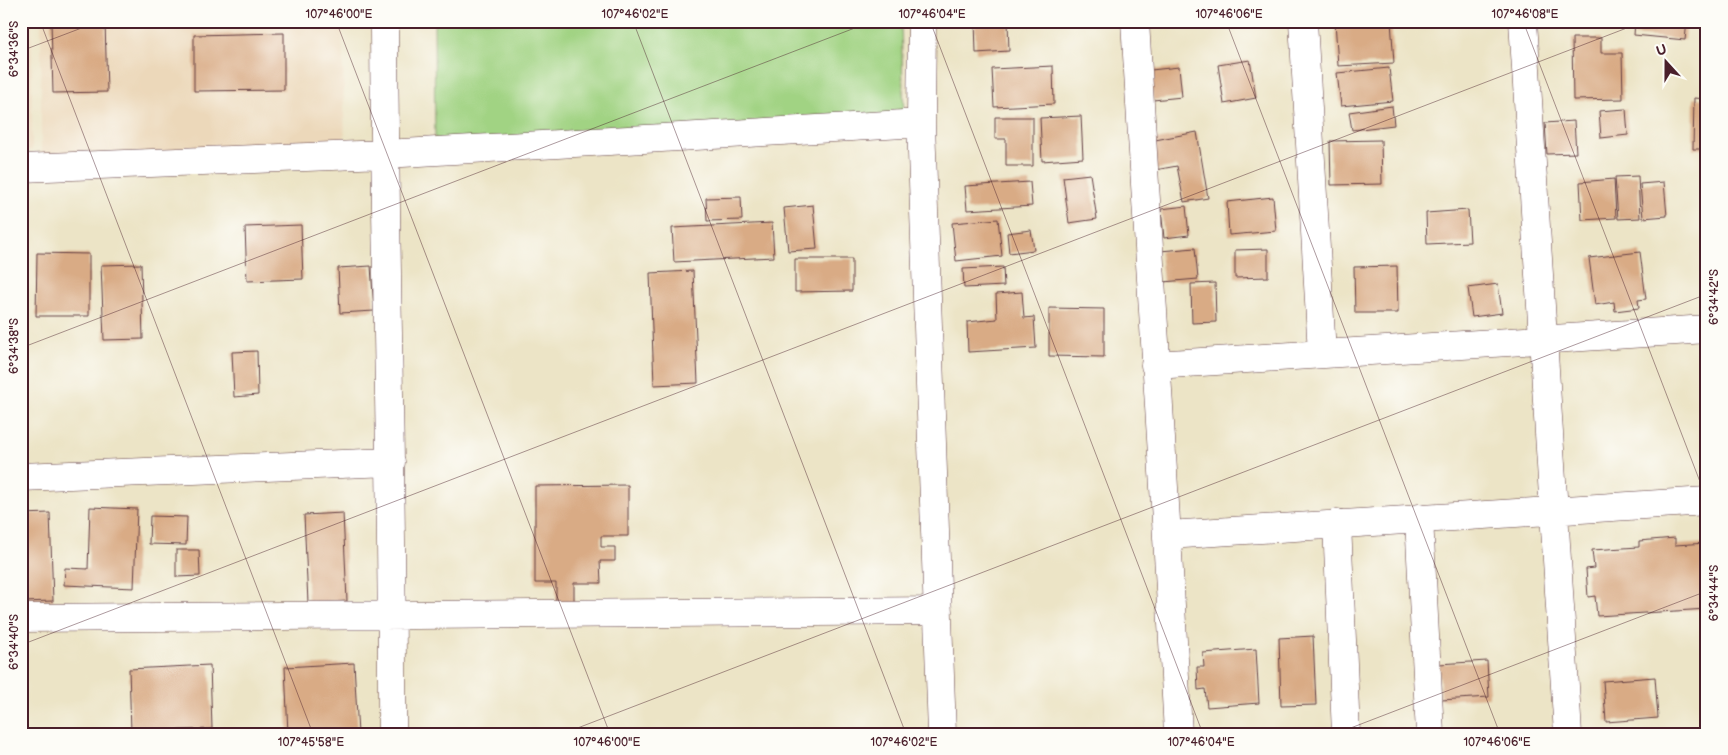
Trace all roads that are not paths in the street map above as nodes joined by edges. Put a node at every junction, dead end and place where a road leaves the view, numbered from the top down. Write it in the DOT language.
graph roads {
  1 [pos="384,21"];
  2 [pos="922,21"];
  3 [pos="1135,21"];
  4 [pos="1303,21"];
  5 [pos="1523,21"];
  6 [pos="921,123"];
  7 [pos="385,154"];
  8 [pos="21,168"];
  9 [pos="1707,329"];
  10 [pos="1544,339"];
  11 [pos="1322,354"];
  12 [pos="1154,365"];
  13 [pos="391,462"];
  14 [pos="21,477"];
  15 [pos="1707,501"];
  16 [pos="1555,509"];
  17 [pos="1419,518"];
  18 [pos="1337,523"];
  19 [pos="1168,535"];
  20 [pos="938,611"];
  21 [pos="392,614"];
  22 [pos="21,618"];
  23 [pos="392,734"];
  24 [pos="942,734"];
  25 [pos="1178,734"];
  26 [pos="1346,734"];
  27 [pos="1430,734"];
  28 [pos="1568,734"];
  1 -- 7 [label="street"];
  2 -- 6 [label="street"];
  3 -- 12 [label="street"];
  4 -- 11 [label="street"];
  5 -- 10 [label="street"];
  6 -- 7 [label="street"];
  6 -- 20 [label="street"];
  7 -- 8 [label="street"];
  7 -- 13 [label="street"];
  9 -- 10 [label="street"];
  10 -- 11 [label="street"];
  10 -- 16 [label="street"];
  11 -- 12 [label="street"];
  12 -- 19 [label="street"];
  13 -- 14 [label="street"];
  13 -- 21 [label="street"];
  15 -- 16 [label="street"];
  16 -- 17 [label="street"];
  16 -- 28 [label="street"];
  17 -- 18 [label="street"];
  17 -- 27 [label="street"];
  18 -- 19 [label="street"];
  18 -- 26 [label="street"];
  19 -- 25 [label="street"];
  20 -- 21 [label="street"];
  20 -- 24 [label="street"];
  21 -- 22 [label="street"];
  21 -- 23 [label="street"];
}
